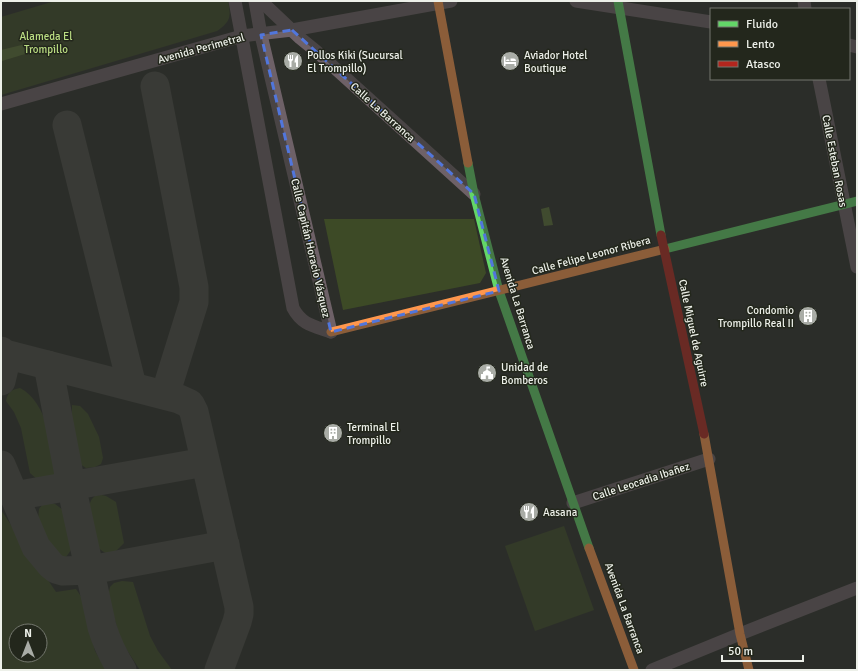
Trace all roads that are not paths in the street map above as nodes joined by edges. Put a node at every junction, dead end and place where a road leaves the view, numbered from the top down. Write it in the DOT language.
graph roads {
  1 [pos="235,1"];
  2 [pos="255,1"];
  3 [pos="261,1"];
  4 [pos="451,1"];
  5 [pos="576,1"];
  6 [pos="438,2"];
  7 [pos="618,4"];
  8 [pos="710,22"];
  9 [pos="292,30"];
  10 [pos="261,35"];
  11 [pos="242,36"];
  12 [pos="819,80"];
  13 [pos="1,104"];
  14 [pos="474,194"];
  15 [pos="857,201"];
  16 [pos="844,204"];
  17 [pos="664,248"];
  18 [pos="857,267"];
  19 [pos="499,291"];
  20 [pos="331,332"];
  21 [pos="709,459"];
  22 [pos="573,503"];
  23 [pos="857,588"];
  24 [pos="740,634"];
  25 [pos="634,670"];
  26 [pos="652,670"];
  27 [pos="749,670"];
  1 -- 11 [label="street, Calle Capitán Horacio Vásquez"];
  2 -- 10 [label="street, Calle Capitán Horacio Vásquez"];
  3 -- 9 [label="street, Calle La Barranca"];
  4 -- 6 [label="street, Avenida Perimetral"];
  5 -- 7 [label="street"];
  6 -- 9 [label="street, Avenida Perimetral"];
  6 -- 14 [label="street, Avenida La Barranca"];
  7 -- 8 [label="street"];
  7 -- 17 [label="street, Calle Miguel de Aguirre"];
  9 -- 10 [label="street, Avenida Perimetral"];
  9 -- 14 [label="street, Calle La Barranca"];
  10 -- 11 [label="street, Avenida Perimetral"];
  10 -- 20 [label="street, Calle Capitán Horacio Vásquez"];
  11 -- 13 [label="street, Avenida Perimetral"];
  11 -- 20 [label="street, Calle Capitán Horacio Vásquez"];
  12 -- 16 [label="street, Calle Esteban Rosas"];
  14 -- 19 [label="street, Avenida La Barranca"];
  15 -- 16 [label="street, Calle Felipe Leonor Ribera"];
  16 -- 17 [label="street, Calle Felipe Leonor Ribera"];
  16 -- 18 [label="street, Calle Esteban Rosas"];
  17 -- 19 [label="street, Calle Felipe Leonor Ribera"];
  17 -- 21 [label="street, Calle Miguel de Aguirre"];
  19 -- 20 [label="street, Calle Felipe Leonor Ribera"];
  19 -- 22 [label="street, Avenida La Barranca"];
  21 -- 22 [label="street, Calle Leocadia Ibañez"];
  21 -- 24 [label="street, Calle Miguel de Aguirre"];
  22 -- 25 [label="street, Avenida La Barranca"];
  23 -- 24 [label="street"];
  24 -- 26 [label="street"];
  24 -- 27 [label="street, Calle Miguel de Aguirre"];
}
